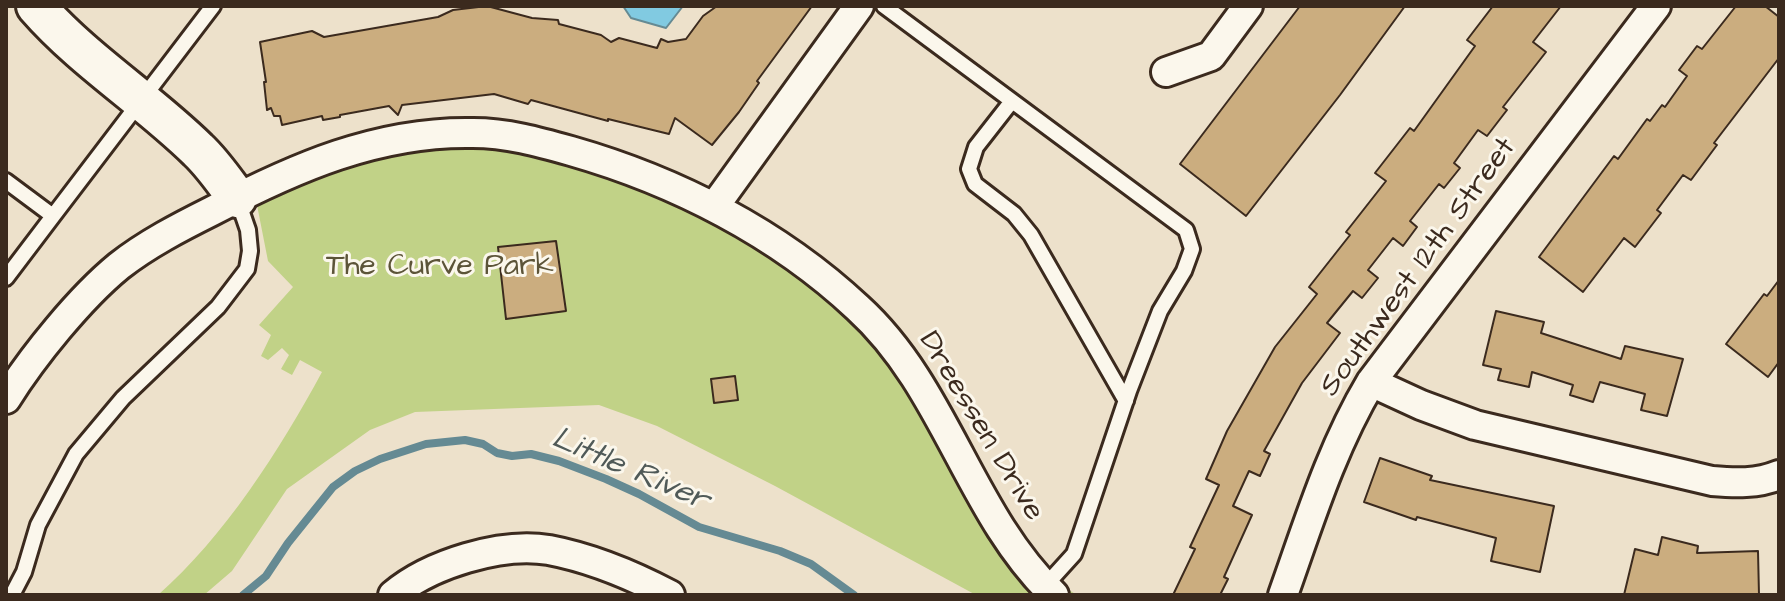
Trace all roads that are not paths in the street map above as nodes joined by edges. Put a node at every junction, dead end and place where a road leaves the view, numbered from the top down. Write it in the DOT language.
graph roads {
  1 [pos="36,6"];
  2 [pos="213,6"];
  3 [pos="859,6"];
  4 [pos="884,6"];
  5 [pos="1248,6"];
  6 [pos="1656,6"];
  7 [pos="1166,72"];
  8 [pos="141,100"];
  9 [pos="1012,101"];
  10 [pos="6,181"];
  11 [pos="237,198"];
  12 [pos="714,207"];
  13 [pos="53,216"];
  14 [pos="6,278"];
  15 [pos="1371,382"];
  16 [pos="6,399"];
  17 [pos="1126,401"];
  18 [pos="1779,475"];
  19 [pos="651,591"];
  20 [pos="1050,591"];
  21 [pos="12,595"];
  22 [pos="393,595"];
  23 [pos="1283,595"];
  1 -- 8 [label="street"];
  2 -- 8 [label="lane"];
  3 -- 12 [label="street"];
  4 -- 9 [label="lane"];
  5 -- 7 [label="street"];
  6 -- 15 [label="street, Southwest 12th Street"];
  8 -- 11 [label="street"];
  8 -- 13 [label="lane"];
  9 -- 17 [label="lane"];
  9 -- 17 [label="lane"];
  10 -- 13 [label="lane"];
  11 -- 12 [label="street, Dreessen Drive"];
  11 -- 16 [label="street, Dreessen Drive"];
  11 -- 21 [label="lane"];
  12 -- 20 [label="street, Dreessen Drive"];
  13 -- 14 [label="lane"];
  15 -- 18 [label="street"];
  15 -- 23 [label="street, Southwest 12th Street"];
  17 -- 20 [label="lane"];
  19 -- 22 [label="street"];
}
